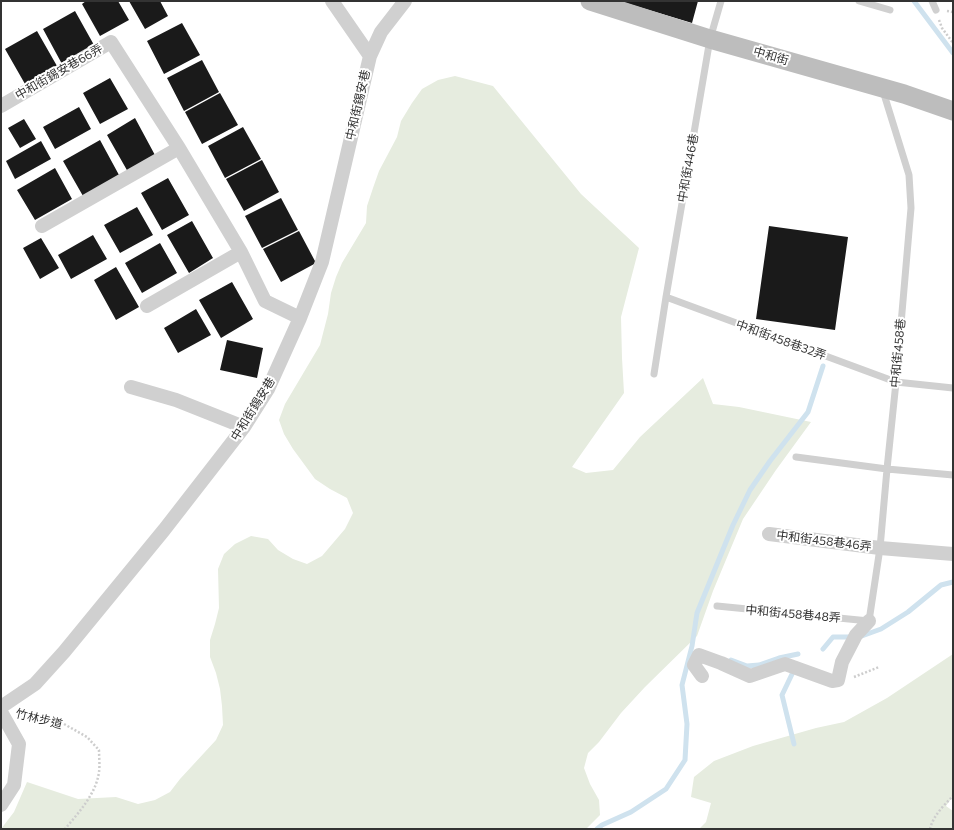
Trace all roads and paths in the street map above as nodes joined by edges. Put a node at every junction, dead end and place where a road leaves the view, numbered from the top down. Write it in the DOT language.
graph roads {
  1 [pos="332,1"];
  2 [pos="405,1"];
  3 [pos="590,1"];
  4 [pos="721,1"];
  5 [pos="859,1"];
  6 [pos="932,1"];
  7 [pos="890,10"];
  8 [pos="936,10"];
  9 [pos="710,38"];
  10 [pos="953,43"];
  11 [pos="370,56"];
  12 [pos="883,88"];
  13 [pos="1,106"];
  14 [pos="953,111"];
  15 [pos="179,148"];
  16 [pos="42,226"];
  17 [pos="241,252"];
  18 [pos="666,297"];
  19 [pos="147,306"];
  20 [pos="300,318"];
  21 [pos="654,374"];
  22 [pos="896,382"];
  23 [pos="131,387"];
  24 [pos="953,388"];
  25 [pos="244,427"];
  26 [pos="796,457"];
  27 [pos="886,469"];
  28 [pos="953,475"];
  29 [pos="769,534"];
  30 [pos="880,548"];
  31 [pos="953,554"];
  32 [pos="717,606"];
  33 [pos="869,621"];
  34 [pos="879,667"];
  35 [pos="702,676"];
  36 [pos="838,680"];
  37 [pos="1,707"];
  38 [pos="8,713"];
  39 [pos="953,796"];
  40 [pos="1,805"];
  41 [pos="65,829"];
  42 [pos="930,829"];
  1 -- 11 [label="street"];
  2 -- 11 [label="street, 中和街錫安巷"];
  3 -- 9 [label="street, 中和街"];
  4 -- 9 [label="lane, 中和街446巷"];
  5 -- 7 [label="lane"];
  6 -- 8 [label="lane"];
  8 -- 10 [label="path"];
  9 -- 12 [label="street, 中和街"];
  9 -- 18 [label="lane, 中和街446巷"];
  11 -- 20 [label="street, 中和街錫安巷"];
  12 -- 14 [label="street, 中和街"];
  12 -- 22 [label="lane, 中和街458巷"];
  13 -- 15 [label="street, 中和街錫安巷66弄"];
  15 -- 16 [label="street"];
  15 -- 17 [label="street, 中和街錫安巷66弄"];
  17 -- 19 [label="street"];
  17 -- 20 [label="street, 中和街錫安巷66弄"];
  18 -- 21 [label="lane, 中和街446巷"];
  18 -- 22 [label="lane, 中和街458巷32弄"];
  20 -- 25 [label="street, 中和街錫安巷"];
  22 -- 24 [label="lane, 中和街458巷32弄"];
  22 -- 27 [label="lane, 中和街458巷"];
  23 -- 25 [label="street"];
  25 -- 37 [label="street, 中和街錫安巷"];
  26 -- 27 [label="lane"];
  27 -- 28 [label="lane"];
  27 -- 30 [label="lane, 中和街458巷"];
  29 -- 30 [label="street, 中和街458巷46弄"];
  30 -- 31 [label="street, 中和街458巷46弄"];
  30 -- 33 [label="lane, 中和街458巷"];
  32 -- 33 [label="lane, 中和街458巷48弄"];
  33 -- 36 [label="street"];
  34 -- 36 [label="path"];
  35 -- 36 [label="street"];
  38 -- 40 [label="street"];
  38 -- 41 [label="path, 竹林步道"];
  39 -- 42 [label="path"];
}
